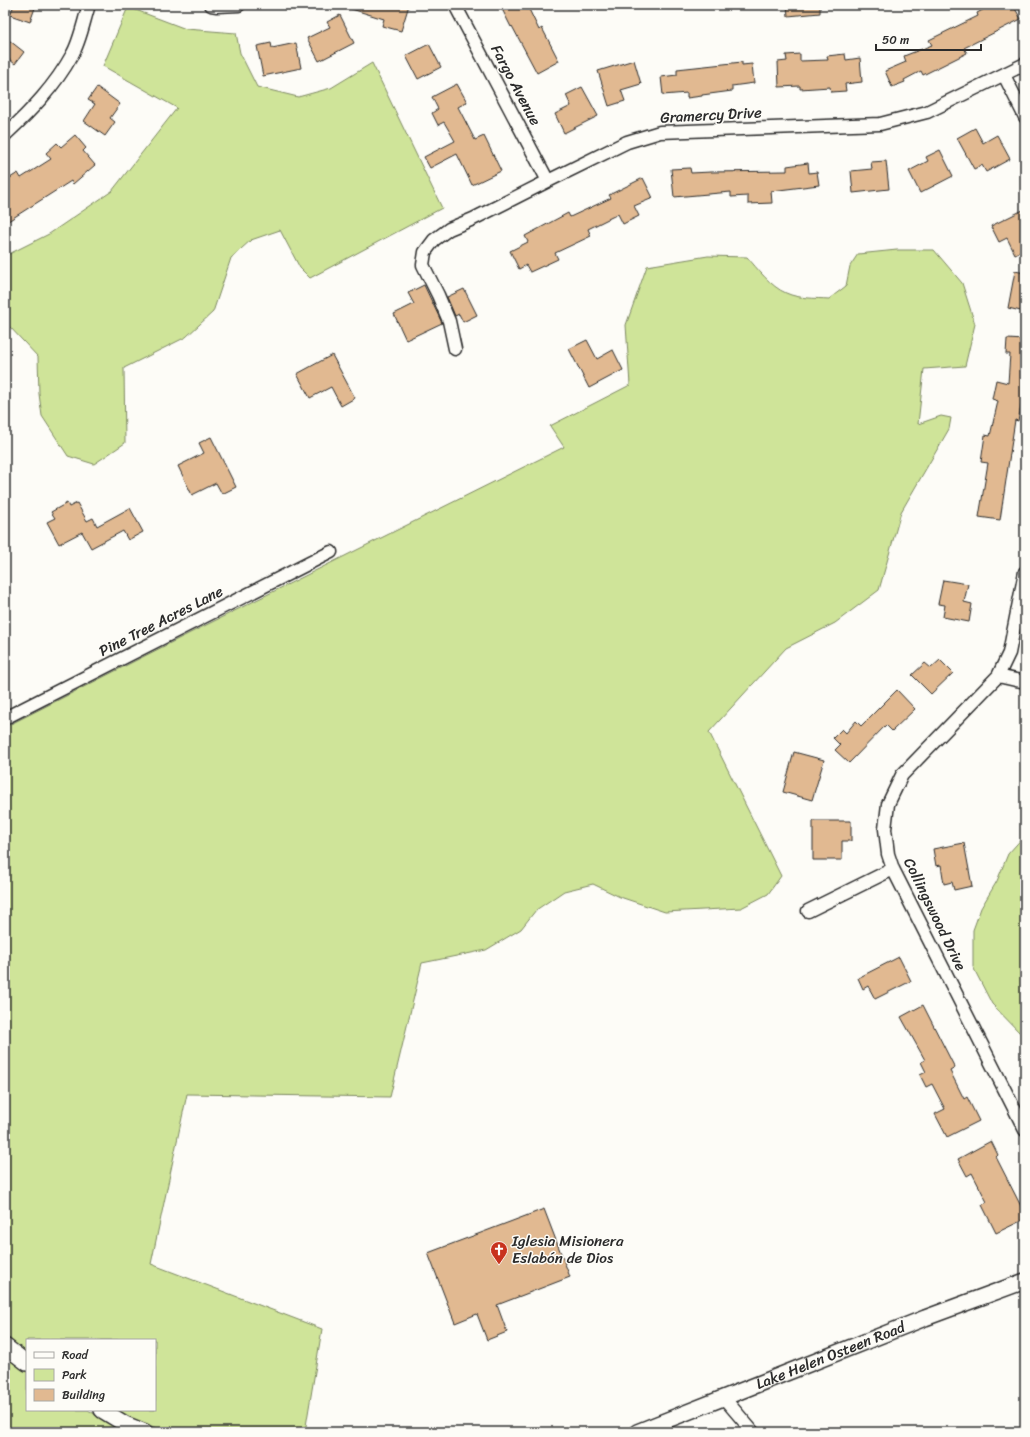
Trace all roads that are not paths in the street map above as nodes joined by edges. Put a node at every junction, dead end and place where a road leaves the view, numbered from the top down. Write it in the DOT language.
graph roads {
  1 [pos="89,5"];
  2 [pos="211,5"];
  3 [pos="239,5"];
  4 [pos="455,5"];
  5 [pos="1025,64"];
  6 [pos="1004,75"];
  7 [pos="1025,117"];
  8 [pos="5,135"];
  9 [pos="548,181"];
  10 [pos="455,349"];
  11 [pos="331,552"];
  12 [pos="1025,572"];
  13 [pos="998,676"];
  14 [pos="1025,682"];
  15 [pos="5,718"];
  16 [pos="893,869"];
  17 [pos="808,911"];
  18 [pos="1025,1130"];
  19 [pos="1025,1281"];
  20 [pos="5,1346"];
  21 [pos="26,1362"];
  22 [pos="724,1398"];
  23 [pos="104,1411"];
  24 [pos="145,1432"];
  25 [pos="637,1432"];
  26 [pos="753,1432"];
  1 -- 8 [label="street"];
  2 -- 3 [label="street"];
  4 -- 9 [label="street, Fargo Avenue"];
  5 -- 6 [label="street, Gramercy Drive"];
  6 -- 7 [label="street"];
  6 -- 9 [label="street, Gramercy Drive"];
  9 -- 10 [label="street, Gramercy Drive"];
  11 -- 15 [label="street, Pine Tree Acres Lane"];
  12 -- 13 [label="street, Collingswood Drive"];
  13 -- 14 [label="street"];
  13 -- 16 [label="street, Collingswood Drive"];
  16 -- 17 [label="street"];
  16 -- 18 [label="street, Collingswood Drive"];
  19 -- 22 [label="street, Lake Helen Osteen Road"];
  20 -- 21 [label="street"];
  22 -- 25 [label="street, Lake Helen Osteen Road"];
  22 -- 26 [label="street"];
  23 -- 24 [label="street"];
}
